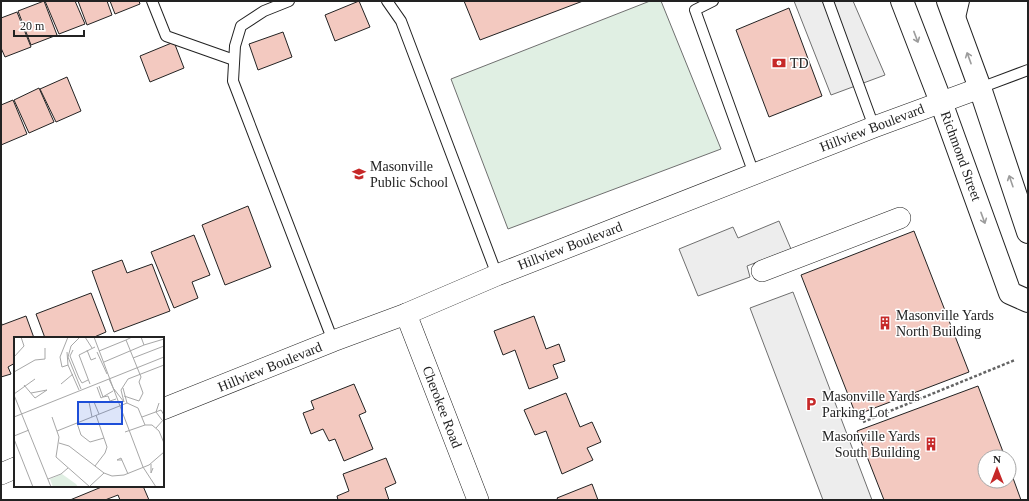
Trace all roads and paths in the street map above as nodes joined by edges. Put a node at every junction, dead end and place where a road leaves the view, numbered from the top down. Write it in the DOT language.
graph roads {
  1 [pos="152,1"];
  2 [pos="289,1"];
  3 [pos="387,1"];
  4 [pos="713,1"];
  5 [pos="828,1"];
  6 [pos="902,1"];
  7 [pos="948,1"];
  8 [pos="964,1"];
  9 [pos="958,28"];
  10 [pos="234,60"];
  11 [pos="1028,70"];
  12 [pos="980,88"];
  13 [pos="941,102"];
  14 [pos="874,127"];
  15 [pos="754,174"];
  16 [pos="900,218"];
  17 [pos="1028,232"];
  18 [pos="762,271"];
  19 [pos="497,275"];
  20 [pos="1028,301"];
  21 [pos="406,314"];
  22 [pos="333,341"];
  23 [pos="1015,360"];
  24 [pos="164,409"];
  25 [pos="863,422"];
  26 [pos="14,468"];
  27 [pos="1,474"];
  28 [pos="478,500"];
  1 -- 10 [label="lane"];
  2 -- 10 [label="lane"];
  3 -- 19 [label="lane"];
  4 -- 15 [label="lane"];
  5 -- 14 [label="lane"];
  6 -- 13 [label="main road, Richmond Street, one-way"];
  7 -- 9 [label="main road"];
  8 -- 9 [label="lane"];
  12 -- 9 [label="main road, one-way"];
  10 -- 22 [label="lane"];
  11 -- 12 [label="lane"];
  12 -- 13 [label="street, Hillview Boulevard"];
  17 -- 12 [label="main road, one-way"];
  13 -- 14 [label="street, Hillview Boulevard"];
  13 -- 20 [label="main road, Richmond Street, one-way"];
  14 -- 15 [label="street, Hillview Boulevard"];
  15 -- 19 [label="street, Hillview Boulevard"];
  16 -- 18 [label="street"];
  19 -- 21 [label="street, Hillview Boulevard"];
  21 -- 22 [label="street, Hillview Boulevard"];
  21 -- 28 [label="street, Cherokee Road"];
  22 -- 24 [label="street, Hillview Boulevard"];
  23 -- 25 [label="path"];
  26 -- 27 [label="street"];
}
